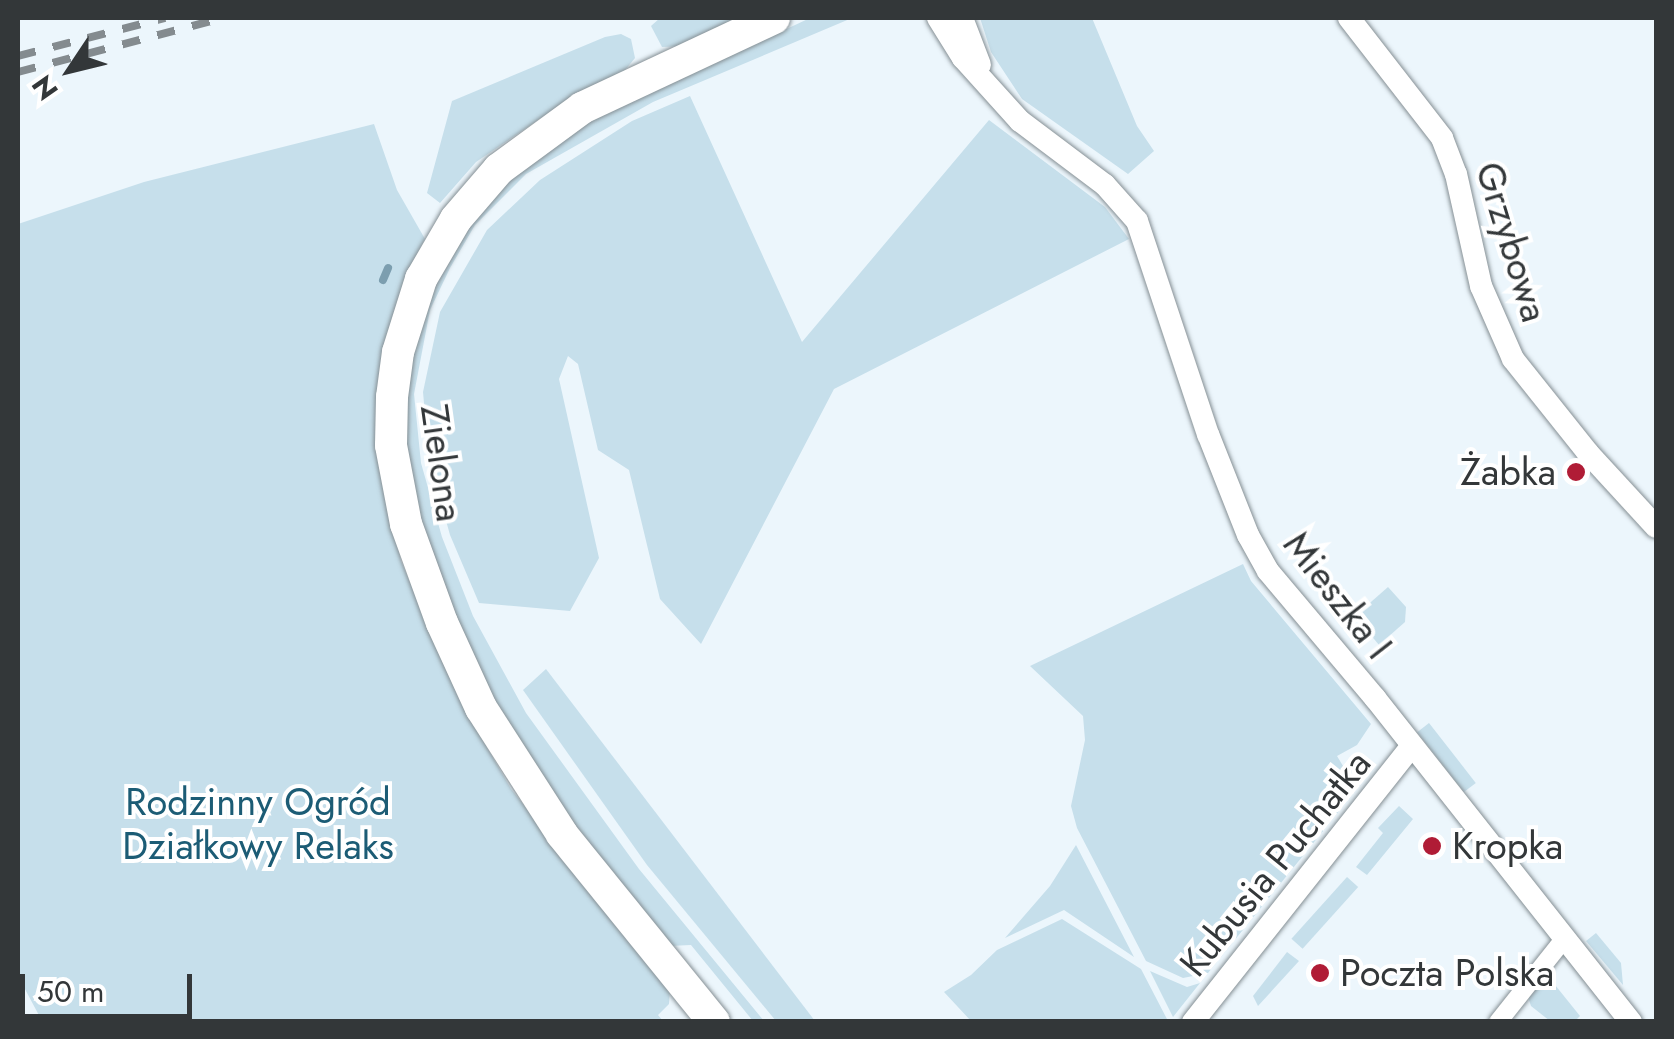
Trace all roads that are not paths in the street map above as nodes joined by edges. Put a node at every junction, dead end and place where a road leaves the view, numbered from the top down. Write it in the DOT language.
graph roads {
  1 [pos="774,18"];
  2 [pos="938,18"];
  3 [pos="962,18"];
  4 [pos="1348,18"];
  5 [pos="990,86"];
  6 [pos="1656,527"];
  7 [pos="1412,747"];
  8 [pos="1564,939"];
  9 [pos="714,1022"];
  10 [pos="1193,1022"];
  11 [pos="1498,1022"];
  12 [pos="1631,1022"];
  1 -- 9 [label="main road, Zielona"];
  2 -- 5 [label="street, Mieszka I"];
  3 -- 5 [label="street, Mieszka I"];
  4 -- 6 [label="street, Grzybowa"];
  5 -- 7 [label="street, Mieszka I"];
  7 -- 8 [label="street, Mieszka I"];
  7 -- 10 [label="street, Kubusia Puchatka"];
  8 -- 11 [label="street"];
  8 -- 12 [label="street, Mieszka I"];
}
